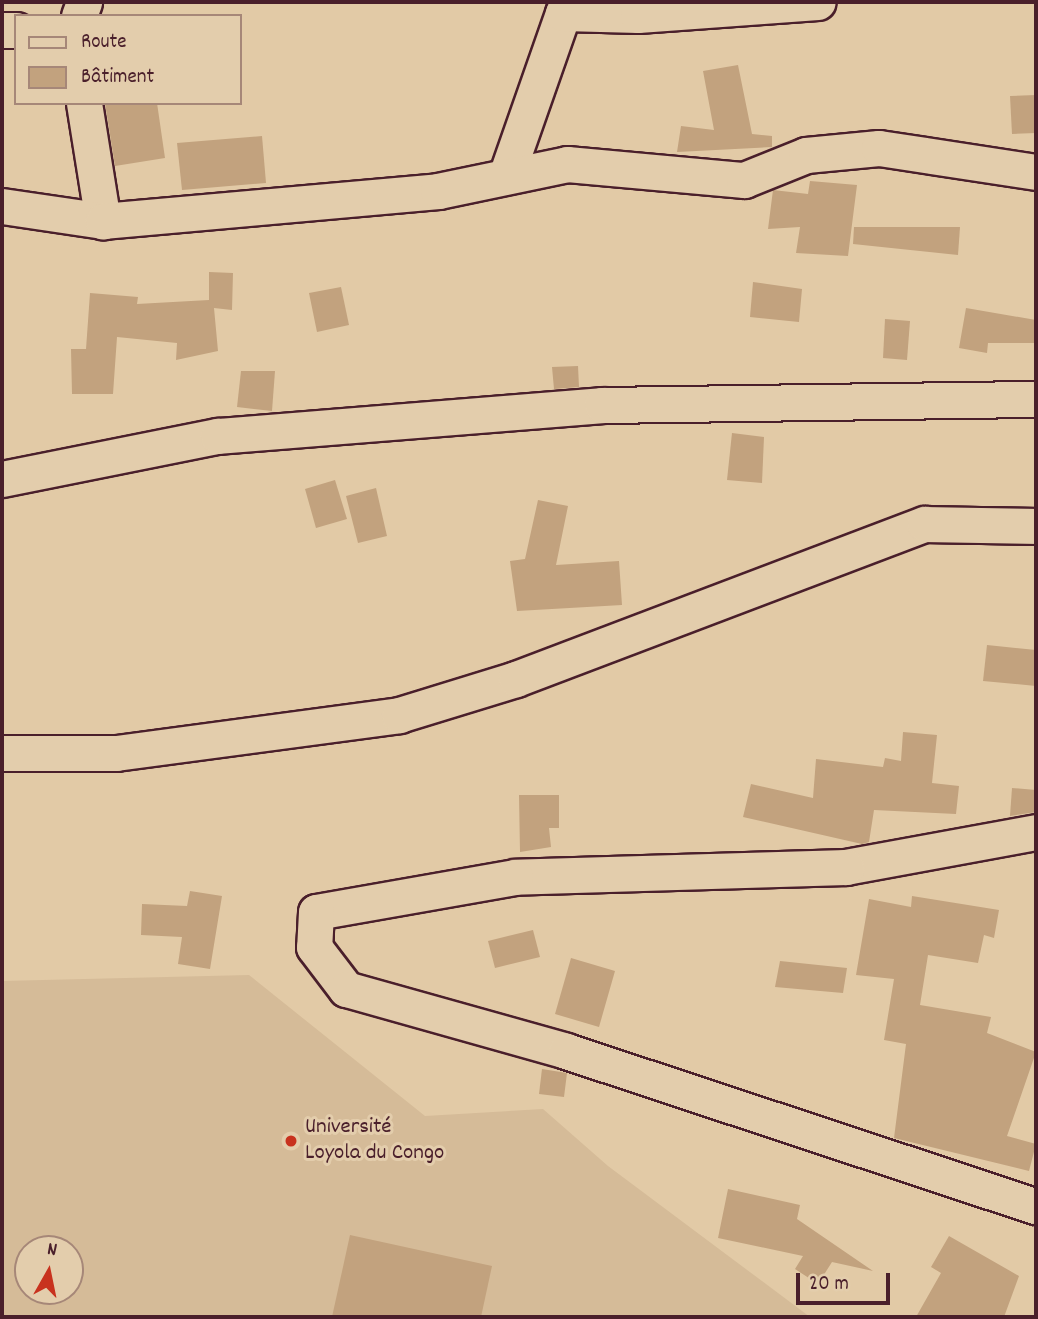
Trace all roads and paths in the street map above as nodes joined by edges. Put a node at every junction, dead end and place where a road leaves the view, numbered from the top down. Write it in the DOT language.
graph roads {
  1 [pos="818,2"];
  2 [pos="84,105"];
  3 [pos="1036,172"];
  4 [pos="506,176"];
  5 [pos="2,206"];
  6 [pos="103,221"];
  7 [pos="1036,399"];
  8 [pos="2,479"];
  9 [pos="1036,526"];
  10 [pos="2,752"];
  11 [pos="1036,832"];
  12 [pos="1036,1206"];
  1 -- 4 [label="street"];
  2 -- 6 [label="street"];
  3 -- 4 [label="street"];
  4 -- 6 [label="street"];
  5 -- 6 [label="street"];
  7 -- 8 [label="street"];
  9 -- 10 [label="street"];
  11 -- 12 [label="street"];
}
